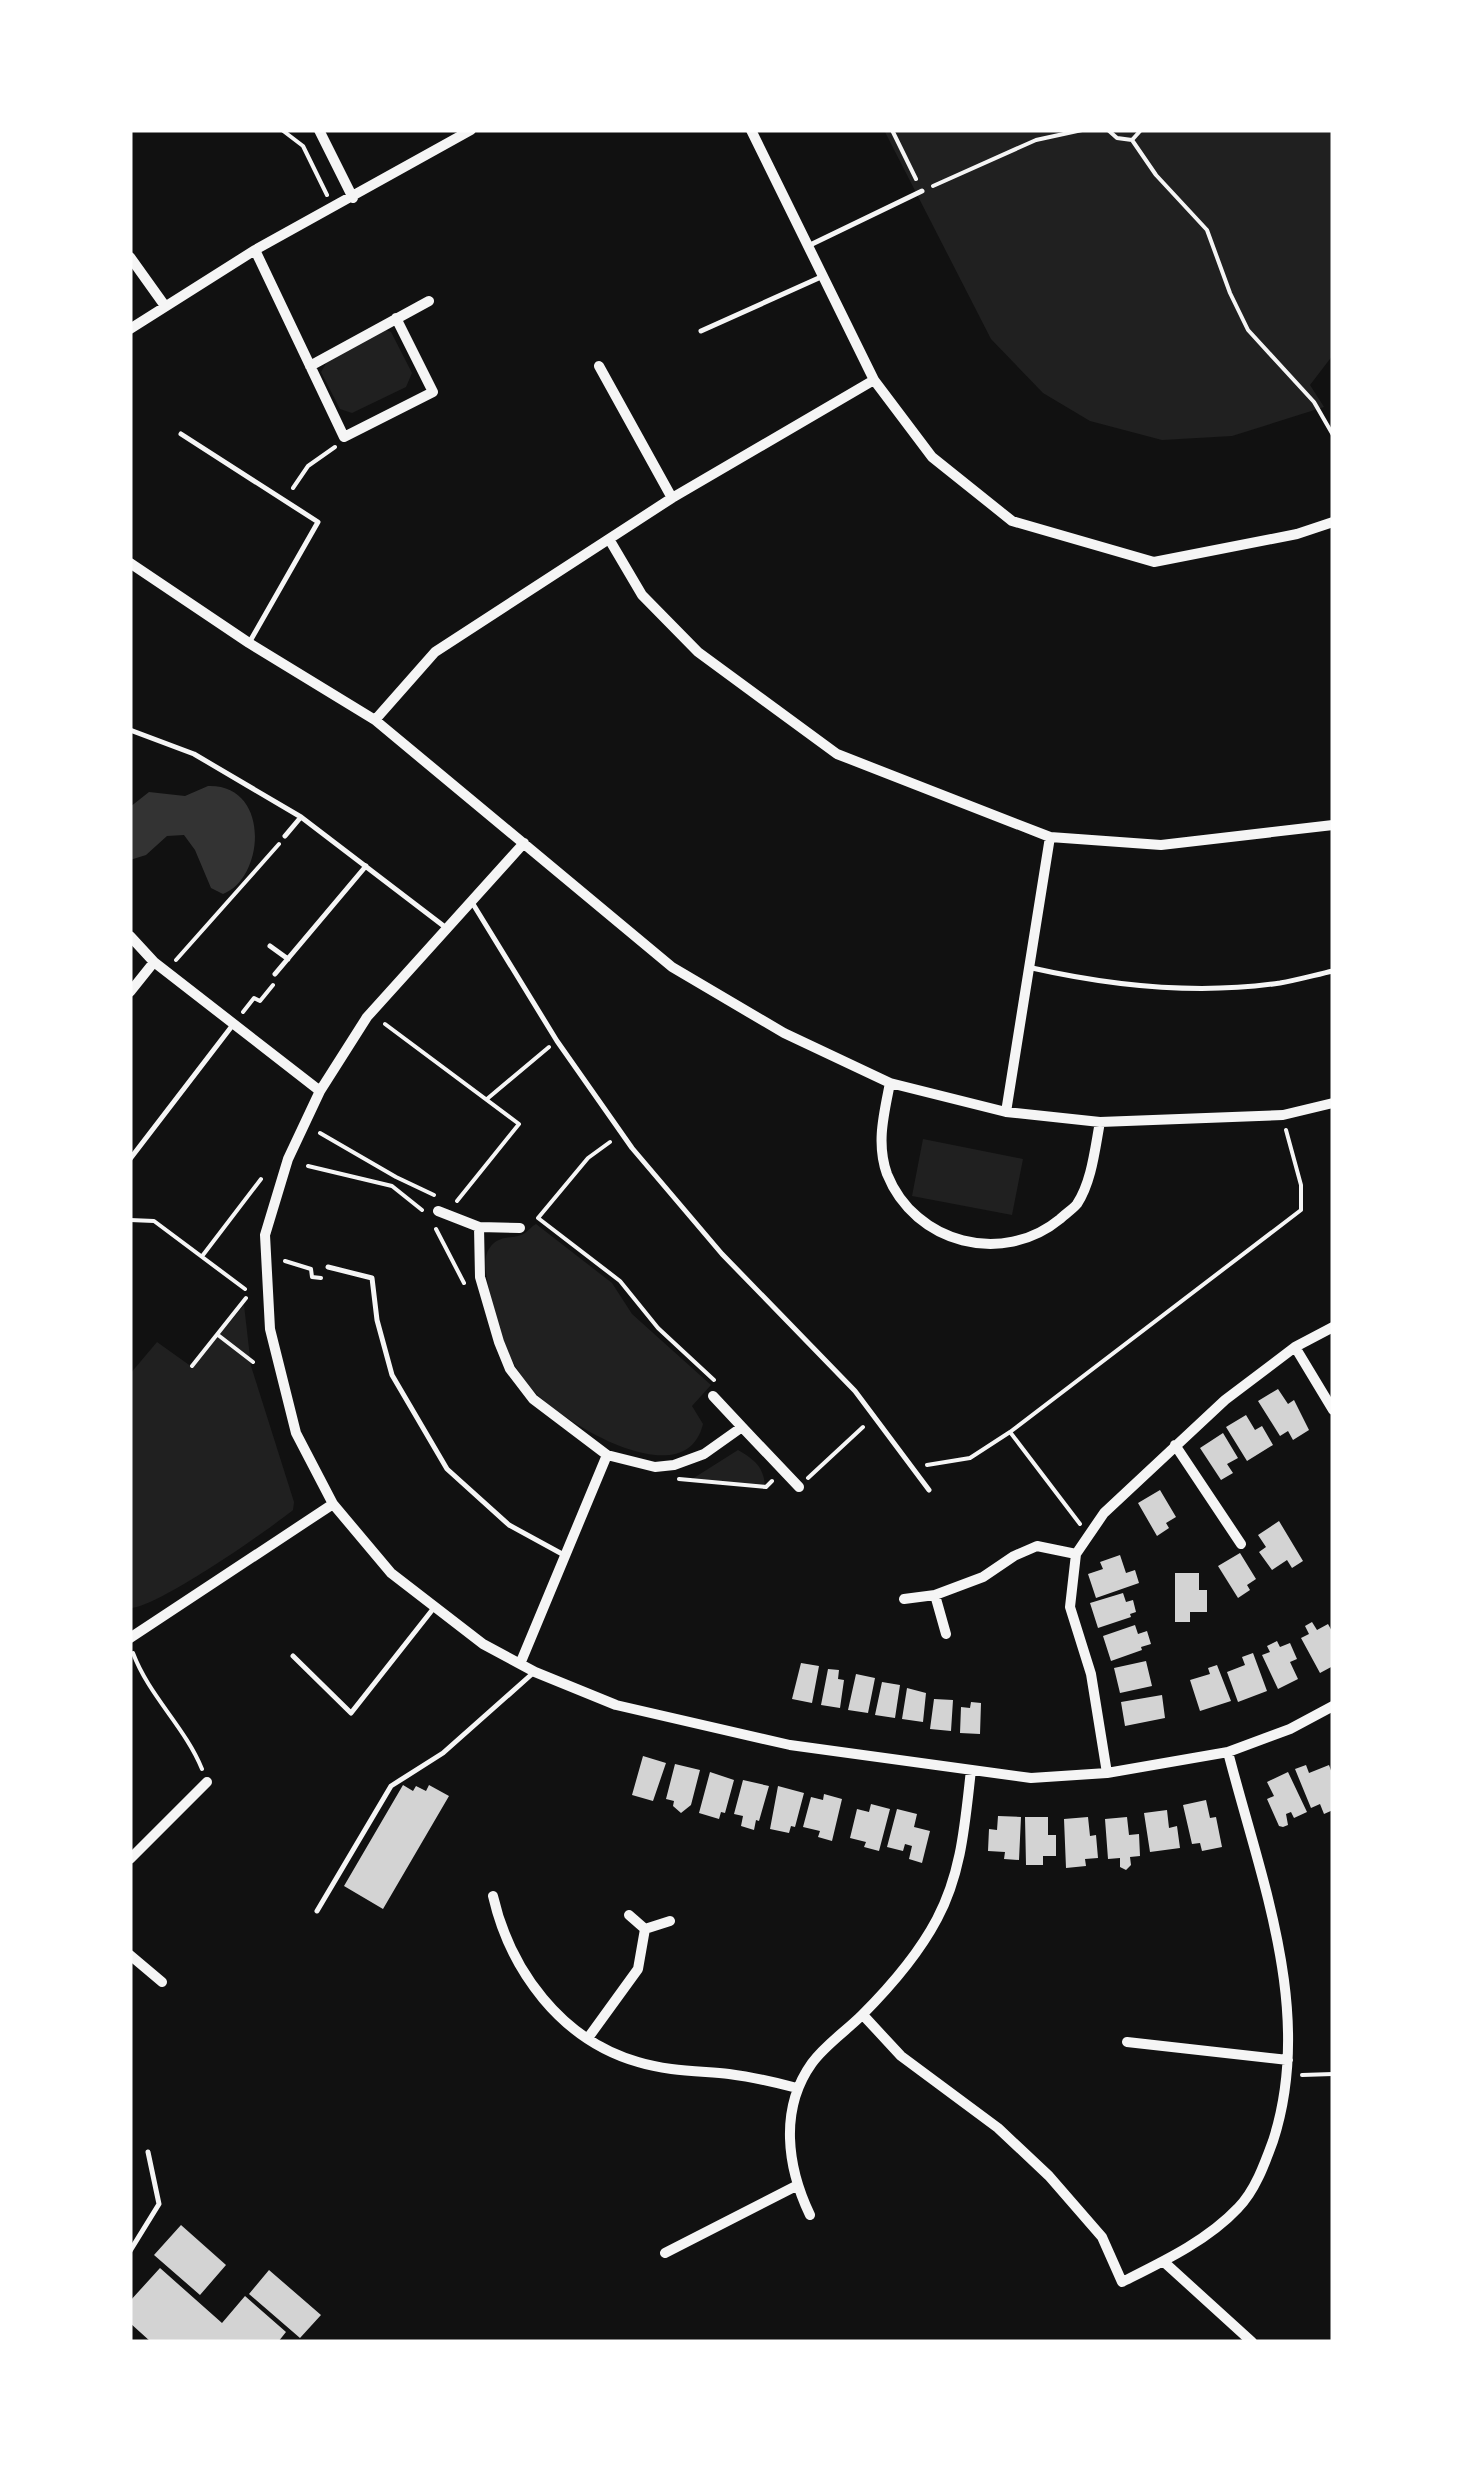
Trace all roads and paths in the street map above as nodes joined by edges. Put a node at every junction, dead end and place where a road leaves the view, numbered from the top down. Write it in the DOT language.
graph roads {
  1 [pos="282,130"];
  2 [pos="319,130"];
  3 [pos="471,130"];
  4 [pos="751,130"];
  5 [pos="892,130"];
  6 [pos="1082,130"];
  7 [pos="1108,130"];
  8 [pos="1141,130"];
  9 [pos="1132,140"];
  10 [pos="922,191"];
  11 [pos="353,198"];
  12 [pos="333,208"];
  13 [pos="808,246"];
  14 [pos="255,250"];
  15 [pos="130,257"];
  16 [pos="821,277"];
  17 [pos="429,301"];
  18 [pos="164,306"];
  19 [pos="396,318"];
  20 [pos="130,329"];
  21 [pos="700,332"];
  22 [pos="310,366"];
  23 [pos="599,366"];
  24 [pos="874,380"];
  25 [pos="181,434"];
  26 [pos="1333,435"];
  27 [pos="344,437"];
  28 [pos="672,498"];
  29 [pos="284,501"];
  30 [pos="1333,522"];
  31 [pos="609,539"];
  32 [pos="130,563"];
  33 [pos="249,643"];
  34 [pos="375,720"];
  35 [pos="130,730"];
  36 [pos="301,817"];
  37 [pos="1333,825"];
  38 [pos="286,836"];
  39 [pos="1050,837"];
  40 [pos="524,843"];
  41 [pos="366,866"];
  42 [pos="471,902"];
  43 [pos="447,928"];
  44 [pos="130,936"];
  45 [pos="270,946"];
  46 [pos="288,959"];
  47 [pos="154,962"];
  48 [pos="1029,968"];
  49 [pos="166,971"];
  50 [pos="1333,972"];
  51 [pos="275,974"];
  52 [pos="130,992"];
  53 [pos="234,1024"];
  54 [pos="385,1024"];
  55 [pos="557,1041"];
  56 [pos="890,1083"];
  57 [pos="320,1091"];
  58 [pos="485,1100"];
  59 [pos="1333,1103"];
  60 [pos="1006,1112"];
  61 [pos="1283,1115"];
  62 [pos="1100,1122"];
  63 [pos="320,1133"];
  64 [pos="622,1134"];
  65 [pos="130,1159"];
  66 [pos="308,1166"];
  67 [pos="396,1177"];
  68 [pos="261,1180"];
  69 [pos="392,1186"];
  70 [pos="442,1199"];
  71 [pos="456,1202"];
  72 [pos="438,1211"];
  73 [pos="538,1218"];
  74 [pos="130,1220"];
  75 [pos="479,1227"];
  76 [pos="520,1228"];
  77 [pos="204,1255"];
  78 [pos="286,1261"];
  79 [pos="328,1267"];
  80 [pos="466,1286"];
  81 [pos="245,1288"];
  82 [pos="246,1298"];
  83 [pos="1333,1327"];
  84 [pos="218,1335"];
  85 [pos="1294,1347"];
  86 [pos="253,1362"];
  87 [pos="192,1366"];
  88 [pos="714,1396"];
  89 [pos="1333,1410"];
  90 [pos="874,1417"];
  91 [pos="742,1427"];
  92 [pos="1010,1432"];
  93 [pos="1175,1444"];
  94 [pos="607,1455"];
  95 [pos="674,1465"];
  96 [pos="784,1470"];
  97 [pos="914,1471"];
  98 [pos="799,1486"];
  99 [pos="929,1490"];
  100 [pos="334,1504"];
  101 [pos="1089,1536"];
  102 [pos="1241,1544"];
  103 [pos="1076,1554"];
  104 [pos="567,1557"];
  105 [pos="935,1595"];
  106 [pos="904,1599"];
  107 [pos="434,1606"];
  108 [pos="946,1634"];
  109 [pos="130,1641"];
  110 [pos="294,1656"];
  111 [pos="520,1664"];
  112 [pos="534,1672"];
  113 [pos="1333,1706"];
  114 [pos="1228,1752"];
  115 [pos="971,1770"];
  116 [pos="1107,1774"];
  117 [pos="207,1782"];
  118 [pos="130,1859"];
  119 [pos="493,1896"];
  120 [pos="316,1912"];
  121 [pos="628,1915"];
  122 [pos="670,1920"];
  123 [pos="646,1929"];
  124 [pos="130,1955"];
  125 [pos="162,1982"];
  126 [pos="863,2015"];
  127 [pos="588,2038"];
  128 [pos="1127,2042"];
  129 [pos="1288,2060"];
  130 [pos="1333,2074"];
  131 [pos="1288,2075"];
  132 [pos="797,2088"];
  133 [pos="148,2152"];
  134 [pos="796,2186"];
  135 [pos="810,2215"];
  136 [pos="130,2251"];
  137 [pos="665,2253"];
  138 [pos="1164,2262"];
  139 [pos="1252,2342"];
  1 -- 12 [label="path"];
  2 -- 11 [label="street"];
  3 -- 11 [label="street"];
  4 -- 13 [label="street"];
  5 -- 10 [label="path"];
  6 -- 10 [label="path"];
  7 -- 9 [label="path"];
  8 -- 9 [label="path"];
  9 -- 26 [label="path"];
  10 -- 13 [label="lane"];
  11 -- 12 [label="street"];
  12 -- 14 [label="street"];
  13 -- 16 [label="street"];
  14 -- 18 [label="street"];
  14 -- 22 [label="street"];
  15 -- 18 [label="street"];
  16 -- 21 [label="lane"];
  16 -- 24 [label="street"];
  17 -- 19 [label="street"];
  18 -- 20 [label="street"];
  19 -- 22 [label="street"];
  19 -- 27 [label="street"];
  22 -- 27 [label="street"];
  23 -- 28 [label="street"];
  24 -- 28 [label="street"];
  24 -- 30 [label="street"];
  25 -- 29 [label="lane"];
  27 -- 29 [label="path"];
  28 -- 31 [label="street"];
  29 -- 33 [label="lane"];
  31 -- 34 [label="street"];
  31 -- 39 [label="street"];
  32 -- 33 [label="street"];
  33 -- 34 [label="street"];
  34 -- 40 [label="street"];
  35 -- 36 [label="lane"];
  36 -- 38 [label="lane"];
  36 -- 41 [label="lane"];
  37 -- 39 [label="street"];
  38 -- 49 [label="path"];
  39 -- 48 [label="street"];
  40 -- 42 [label="street"];
  40 -- 56 [label="street"];
  41 -- 43 [label="lane"];
  41 -- 46 [label="lane"];
  42 -- 43 [label="street"];
  42 -- 55 [label="lane"];
  43 -- 57 [label="street"];
  44 -- 47 [label="street"];
  45 -- 46 [label="lane"];
  46 -- 51 [label="lane"];
  47 -- 49 [label="street"];
  47 -- 52 [label="street"];
  48 -- 50 [label="lane"];
  48 -- 60 [label="street"];
  49 -- 53 [label="street"];
  51 -- 53 [label="path"];
  53 -- 57 [label="street"];
  53 -- 65 [label="lane"];
  54 -- 58 [label="path"];
  55 -- 58 [label="path"];
  55 -- 64 [label="lane"];
  56 -- 60 [label="street"];
  56 -- 62 [label="street"];
  57 -- 100 [label="street"];
  58 -- 71 [label="path"];
  59 -- 61 [label="street"];
  60 -- 62 [label="street"];
  61 -- 62 [label="street"];
  61 -- 92 [label="path"];
  63 -- 67 [label="path"];
  64 -- 73 [label="path"];
  64 -- 90 [label="lane"];
  66 -- 69 [label="path"];
  67 -- 69 [label="path"];
  67 -- 70 [label="path"];
  68 -- 77 [label="path"];
  69 -- 80 [label="path"];
  72 -- 75 [label="street"];
  73 -- 76 [label="path"];
  73 -- 88 [label="path"];
  74 -- 77 [label="path"];
  75 -- 76 [label="street"];
  75 -- 94 [label="street"];
  77 -- 81 [label="path"];
  78 -- 79 [label="path"];
  79 -- 104 [label="lane"];
  82 -- 84 [label="path"];
  83 -- 85 [label="street"];
  84 -- 86 [label="path"];
  84 -- 87 [label="path"];
  85 -- 89 [label="street"];
  85 -- 93 [label="street"];
  88 -- 91 [label="street"];
  90 -- 97 [label="lane"];
  90 -- 98 [label="path"];
  91 -- 95 [label="street"];
  91 -- 96 [label="street"];
  92 -- 97 [label="path"];
  92 -- 101 [label="path"];
  93 -- 101 [label="street"];
  93 -- 102 [label="street"];
  94 -- 95 [label="street"];
  94 -- 104 [label="street"];
  95 -- 96 [label="path"];
  96 -- 98 [label="street"];
  97 -- 99 [label="lane"];
  100 -- 107 [label="street"];
  100 -- 109 [label="street"];
  101 -- 103 [label="street"];
  103 -- 105 [label="street"];
  103 -- 116 [label="street"];
  104 -- 111 [label="street"];
  105 -- 106 [label="street"];
  105 -- 108 [label="street"];
  107 -- 110 [label="lane"];
  107 -- 111 [label="street"];
  109 -- 117 [label="path"];
  111 -- 112 [label="street"];
  112 -- 115 [label="street"];
  112 -- 120 [label="lane"];
  113 -- 114 [label="street"];
  114 -- 116 [label="street"];
  114 -- 129 [label="street"];
  115 -- 116 [label="street"];
  115 -- 126 [label="street"];
  117 -- 118 [label="street"];
  119 -- 127 [label="street"];
  121 -- 123 [label="street"];
  122 -- 123 [label="street"];
  123 -- 127 [label="street"];
  124 -- 125 [label="street"];
  126 -- 132 [label="street"];
  126 -- 138 [label="street"];
  127 -- 132 [label="street"];
  128 -- 129 [label="street"];
  129 -- 131 [label="street"];
  130 -- 131 [label="path"];
  131 -- 138 [label="street"];
  132 -- 134 [label="street"];
  133 -- 136 [label="lane"];
  134 -- 135 [label="street"];
  134 -- 137 [label="street"];
  138 -- 139 [label="street"];
}
